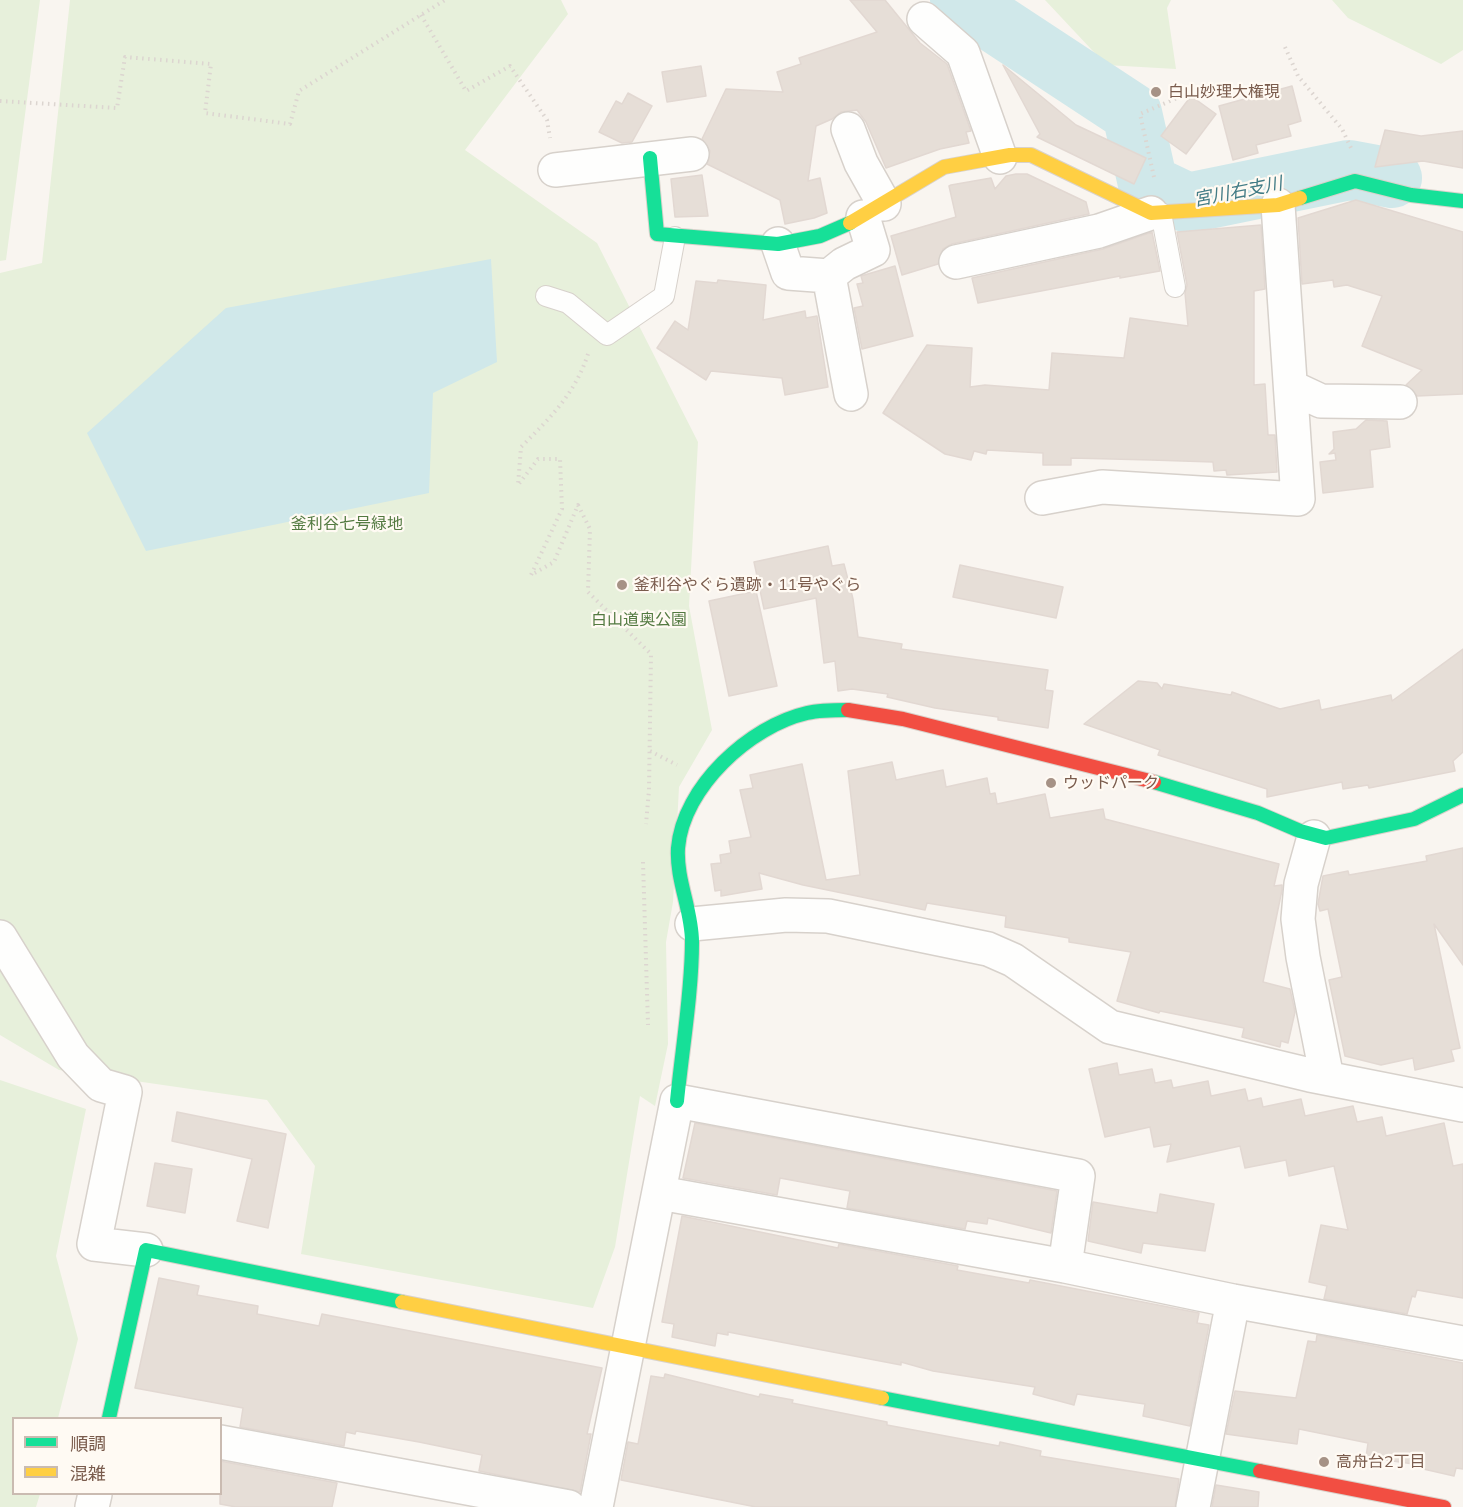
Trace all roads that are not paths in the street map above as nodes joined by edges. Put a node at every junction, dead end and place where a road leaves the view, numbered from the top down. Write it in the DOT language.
graph roads {
  1 [pos="924,19"];
  2 [pos="848,129"];
  3 [pos="692,154"];
  4 [pos="650,158"];
  5 [pos="1000,158"];
  6 [pos="555,170"];
  7 [pos="1463,201"];
  8 [pos="1278,205"];
  9 [pos="874,210"];
  10 [pos="1156,213"];
  11 [pos="675,237"];
  12 [pos="778,244"];
  13 [pos="956,262"];
  14 [pos="830,276"];
  15 [pos="1175,287"];
  16 [pos="546,296"];
  17 [pos="1291,387"];
  18 [pos="851,394"];
  19 [pos="1400,402"];
  20 [pos="1042,498"];
  21 [pos="1463,795"];
  22 [pos="1314,837"];
  23 [pos="692,924"];
  24 [pos="0,937"];
  25 [pos="1327,1078"];
  26 [pos="677,1101"];
  27 [pos="1463,1105"];
  28 [pos="660,1193"];
  29 [pos="146,1250"];
  30 [pos="1065,1266"];
  31 [pos="1233,1301"];
  32 [pos="1463,1343"];
  33 [pos="628,1348"];
  34 [pos="109,1417"];
  35 [pos="222,1442"];
  36 [pos="1202,1460"];
  37 [pos="569,1507"];
  38 [pos="596,1507"];
  39 [pos="1193,1507"];
  40 [pos="1444,1507"];
  1 -- 5 [label="street"];
  2 -- 9 [label="street"];
  3 -- 4 [label="street"];
  4 -- 6 [label="street"];
  4 -- 11 [label="street"];
  5 -- 9 [label="street"];
  5 -- 10 [label="street"];
  7 -- 8 [label="street"];
  8 -- 10 [label="street"];
  8 -- 17 [label="street"];
  9 -- 12 [label="street"];
  9 -- 14 [label="street"];
  10 -- 13 [label="street"];
  10 -- 15 [label="lane"];
  11 -- 12 [label="street"];
  11 -- 16 [label="lane"];
  12 -- 14 [label="street"];
  14 -- 18 [label="street"];
  17 -- 19 [label="street"];
  17 -- 20 [label="street"];
  21 -- 22 [label="street"];
  22 -- 23 [label="street"];
  22 -- 25 [label="street"];
  23 -- 25 [label="street"];
  23 -- 26 [label="street"];
  24 -- 29 [label="street"];
  25 -- 27 [label="street"];
  26 -- 28 [label="street"];
  26 -- 30 [label="street"];
  28 -- 30 [label="street"];
  28 -- 33 [label="street"];
  29 -- 33 [label="street"];
  29 -- 34 [label="street"];
  30 -- 31 [label="street"];
  31 -- 32 [label="street"];
  31 -- 36 [label="street"];
  33 -- 36 [label="street"];
  33 -- 38 [label="street"];
  35 -- 37 [label="street"];
  36 -- 39 [label="street"];
  36 -- 40 [label="street"];
}
